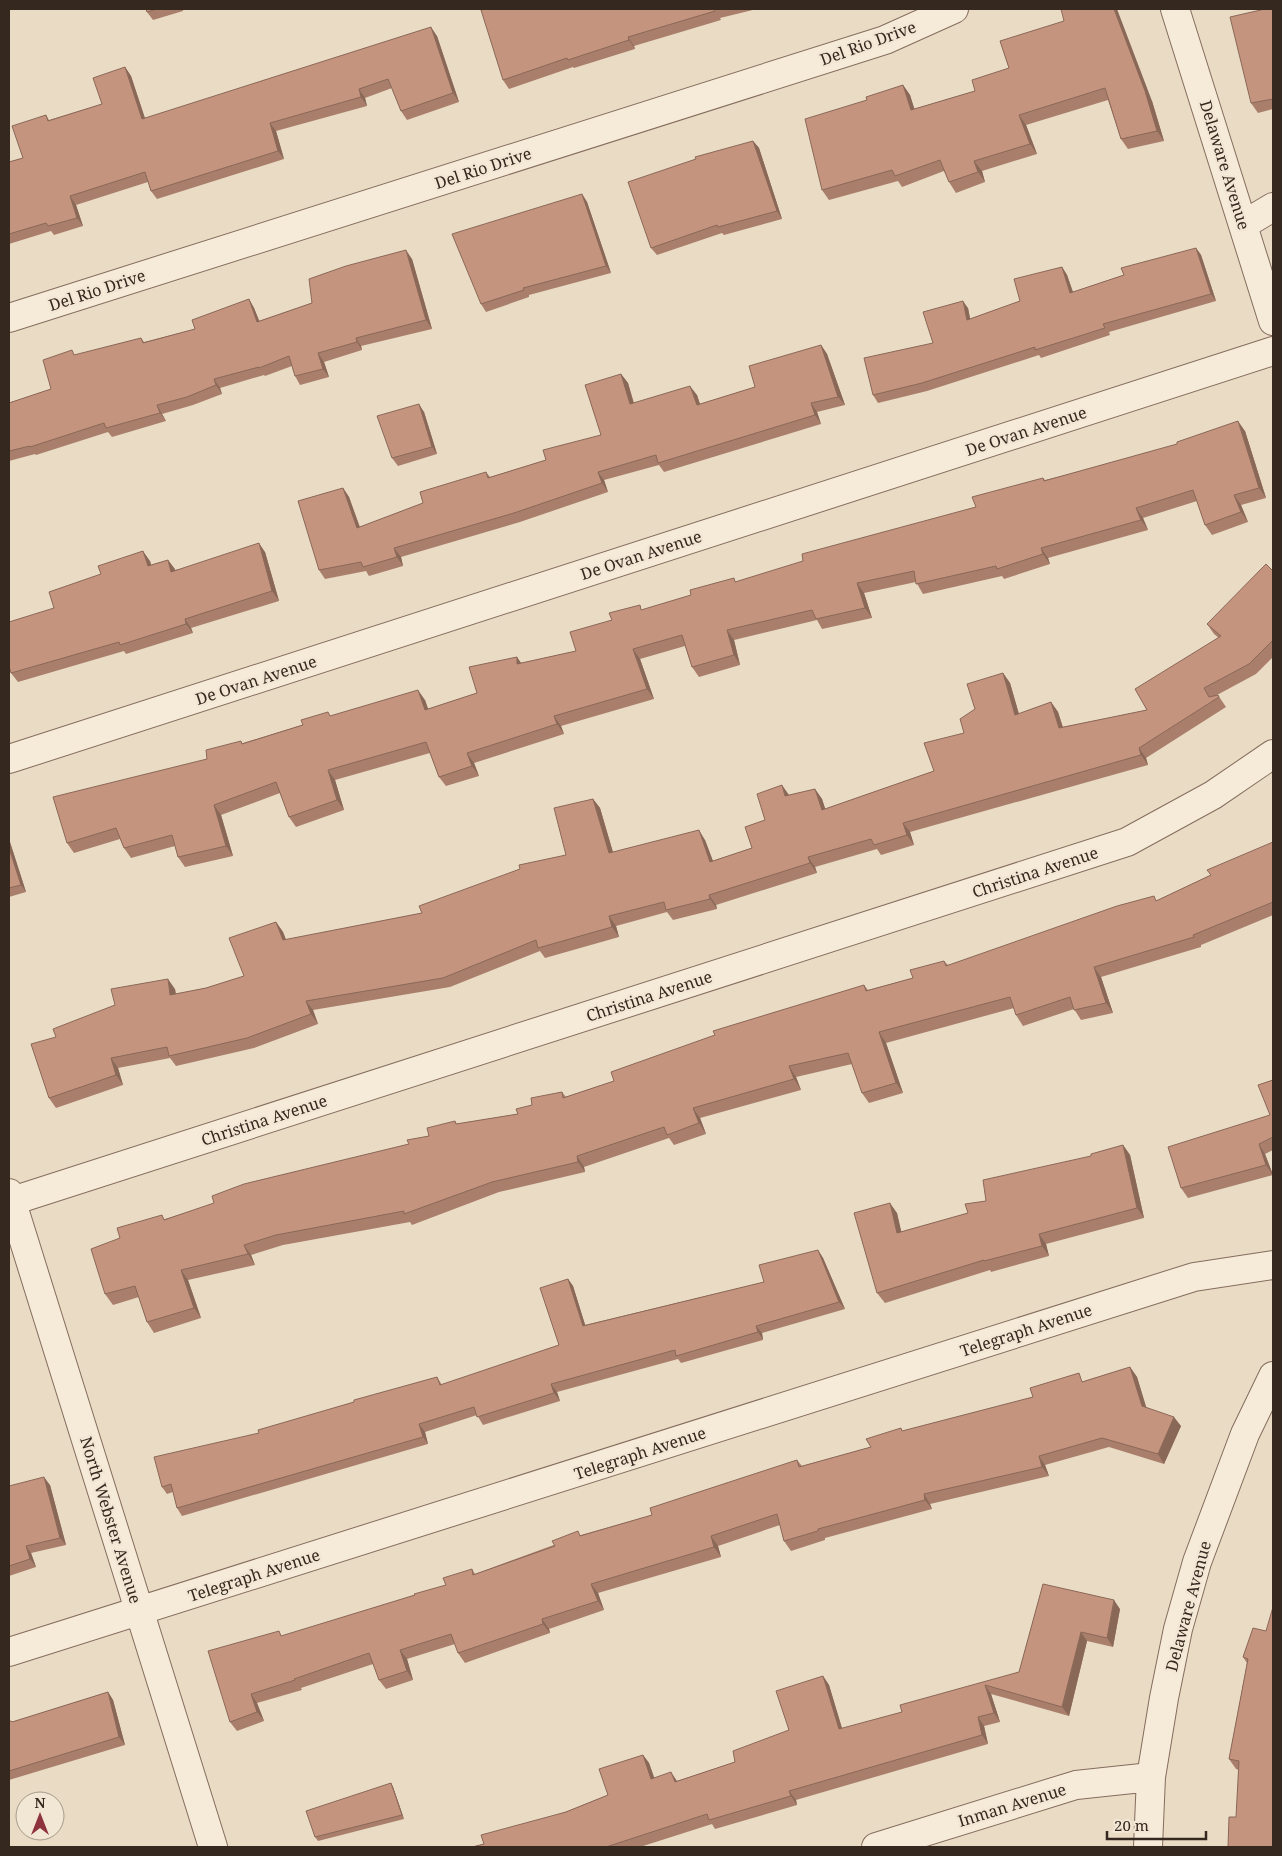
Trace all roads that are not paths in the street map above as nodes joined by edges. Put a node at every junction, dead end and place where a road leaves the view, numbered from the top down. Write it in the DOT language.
graph roads {
  1 [pos="954,9"];
  2 [pos="1175,9"];
  3 [pos="1273,207"];
  4 [pos="1244,224"];
  5 [pos="9,318"];
  6 [pos="1273,321"];
  7 [pos="1273,351"];
  8 [pos="1273,754"];
  9 [pos="9,760"];
  10 [pos="10,1199"];
  11 [pos="1273,1265"];
  12 [pos="1273,1376"];
  13 [pos="140,1612"];
  14 [pos="9,1652"];
  15 [pos="1152,1777"];
  16 [pos="214,1847"];
  17 [pos="876,1847"];
  18 [pos="1148,1847"];
  1 -- 5 [label="street, Del Rio Drive"];
  2 -- 4 [label="street, Delaware Avenue"];
  3 -- 4 [label="street"];
  4 -- 6 [label="street, Delaware Avenue"];
  7 -- 9 [label="street, De Ovan Avenue"];
  8 -- 10 [label="street, Christina Avenue"];
  10 -- 13 [label="street, North Webster Avenue"];
  11 -- 13 [label="street, Telegraph Avenue"];
  12 -- 15 [label="street, Delaware Avenue"];
  13 -- 14 [label="street, Telegraph Avenue"];
  13 -- 16 [label="street, North Webster Avenue"];
  15 -- 17 [label="street, Inman Avenue"];
  15 -- 18 [label="street, Delaware Avenue"];
}
